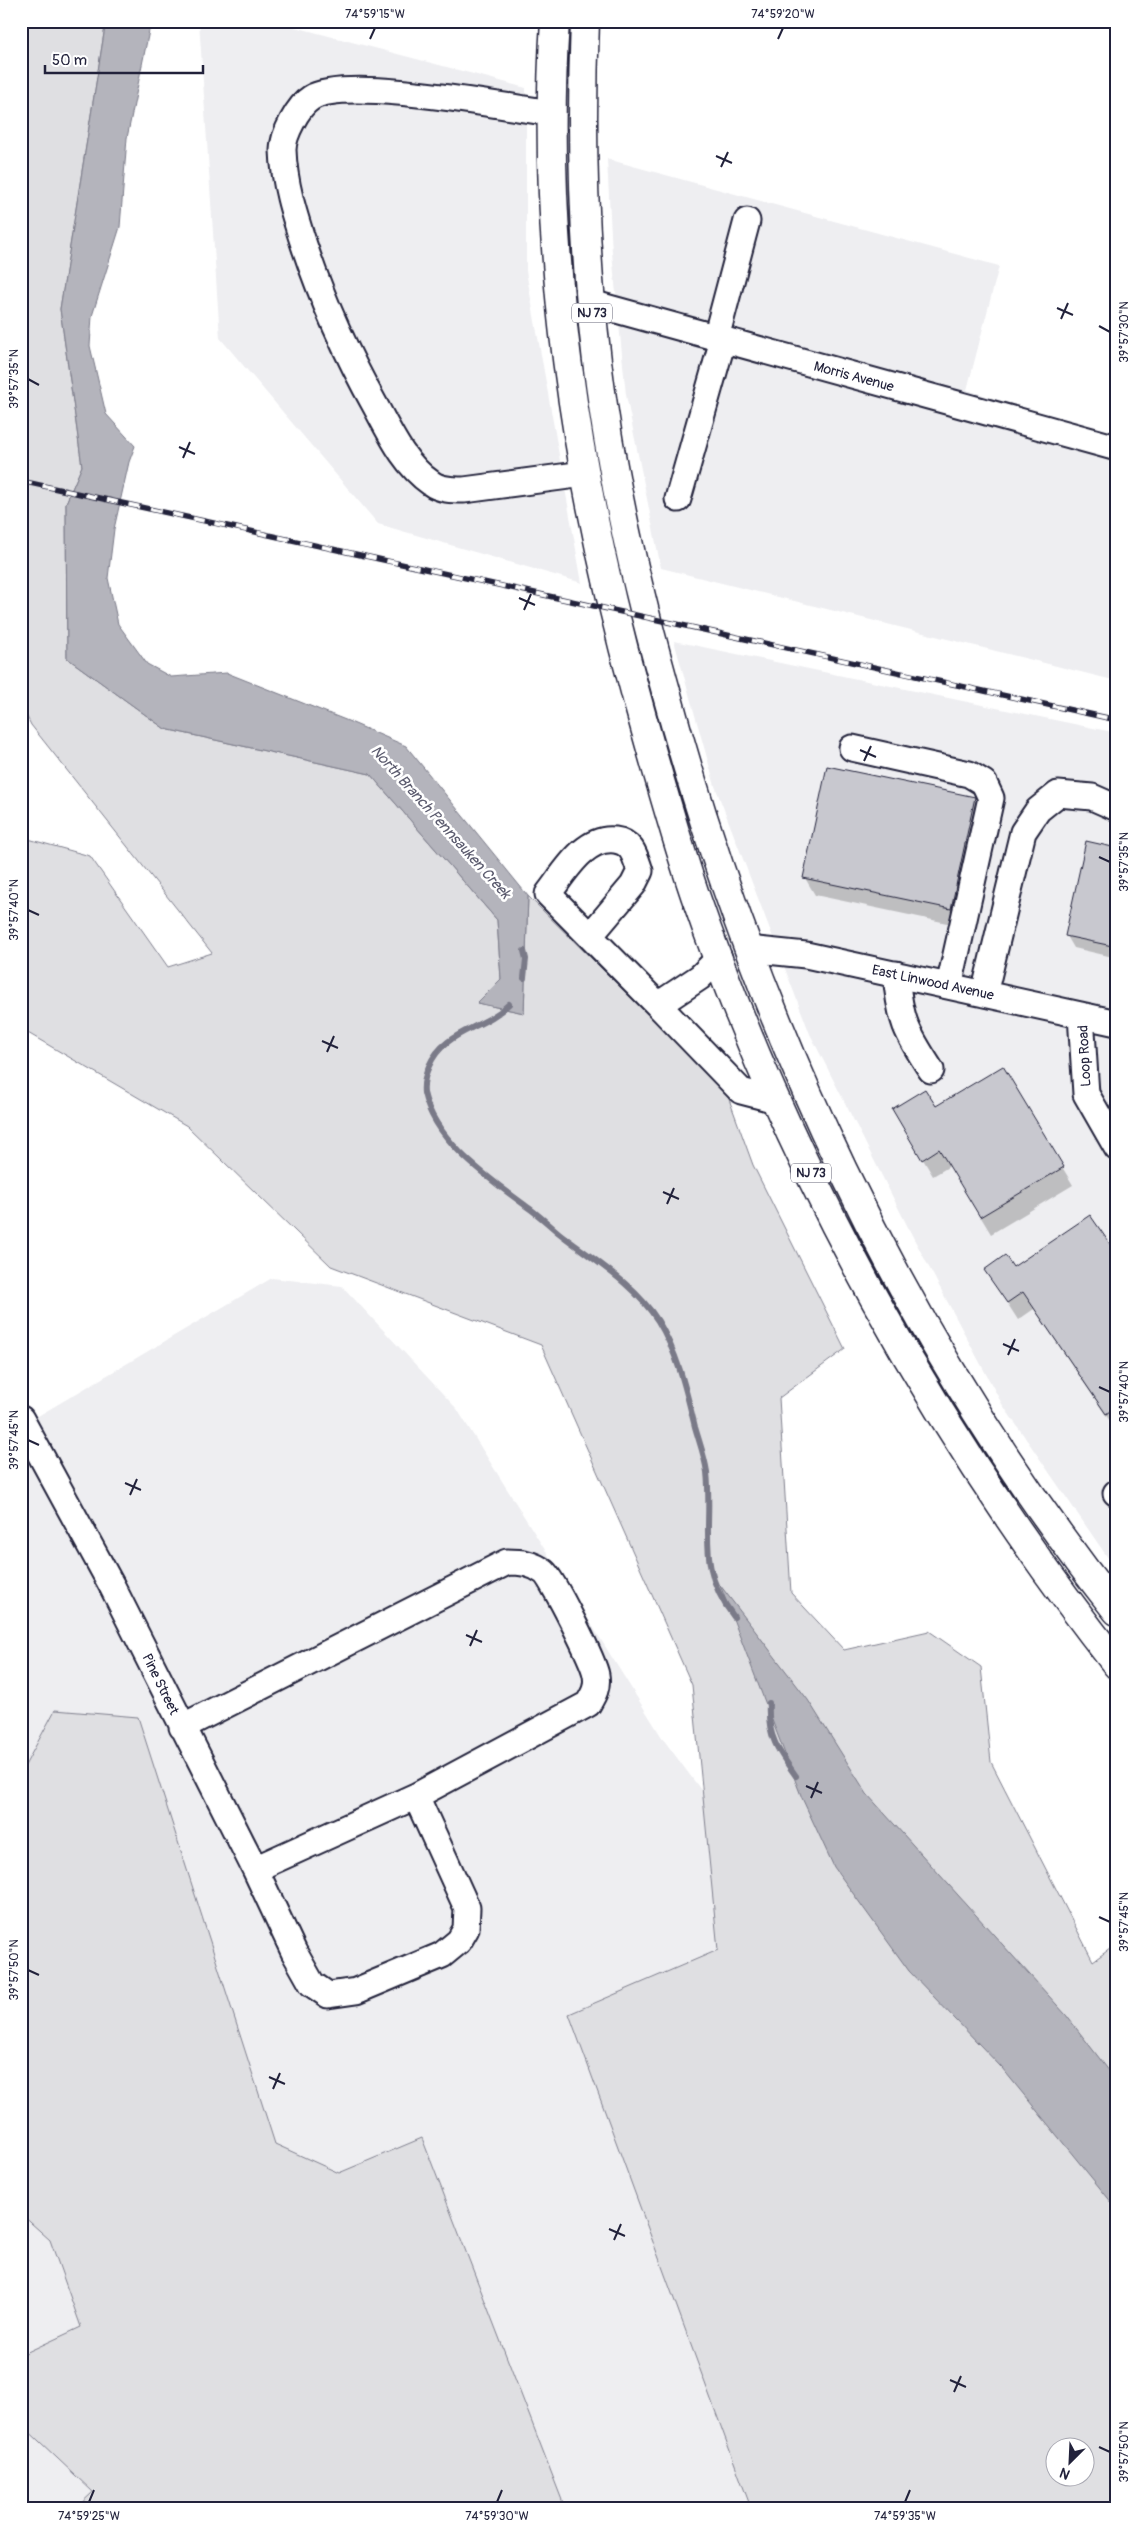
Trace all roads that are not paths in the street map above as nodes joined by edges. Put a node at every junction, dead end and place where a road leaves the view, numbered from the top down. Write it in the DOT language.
graph roads {
  1 [pos="555,21"];
  2 [pos="585,21"];
  3 [pos="550,113"];
  4 [pos="747,221"];
  5 [pos="591,303"];
  6 [pos="719,339"];
  7 [pos="1117,448"];
  8 [pos="584,474"];
  9 [pos="678,499"];
  10 [pos="852,748"];
  11 [pos="1117,808"];
  12 [pos="590,936"];
  13 [pos="748,950"];
  14 [pos="719,958"];
  15 [pos="896,974"];
  16 [pos="949,986"];
  17 [pos="984,994"];
  18 [pos="658,1004"];
  19 [pos="1082,1015"];
  20 [pos="1117,1023"];
  21 [pos="932,1070"];
  22 [pos="776,1100"];
  23 [pos="1117,1148"];
  24 [pos="21,1419"];
  25 [pos="1117,1611"];
  26 [pos="1117,1665"];
  27 [pos="182,1727"];
  28 [pos="416,1796"];
  29 [pos="255,1868"];
  1 -- 3 [label="highway, NJ 73"];
  2 -- 5 [label="highway, NJ 73"];
  3 -- 8 [label="highway, NJ 73"];
  3 -- 8 [label="street"];
  4 -- 6 [label="street"];
  5 -- 6 [label="street, Morris Avenue"];
  5 -- 13 [label="highway, NJ 73"];
  6 -- 7 [label="street, Morris Avenue"];
  6 -- 9 [label="street"];
  8 -- 14 [label="highway, NJ 73"];
  10 -- 16 [label="street"];
  11 -- 17 [label="street"];
  12 -- 18 [label="street"];
  13 -- 15 [label="street, East Linwood Avenue"];
  13 -- 25 [label="highway, NJ 73"];
  14 -- 18 [label="street"];
  14 -- 22 [label="highway, NJ 73"];
  15 -- 16 [label="street, East Linwood Avenue"];
  15 -- 21 [label="street"];
  16 -- 17 [label="street, East Linwood Avenue"];
  17 -- 19 [label="street, East Linwood Avenue"];
  18 -- 22 [label="street"];
  19 -- 20 [label="street, East Linwood Avenue"];
  19 -- 23 [label="street, Loop Road"];
  22 -- 26 [label="highway, NJ 73"];
  24 -- 27 [label="street, Pine Street"];
  27 -- 28 [label="street"];
  27 -- 29 [label="street, Pine Street"];
  28 -- 29 [label="street"];
  28 -- 29 [label="street, Pine Street"];
}
